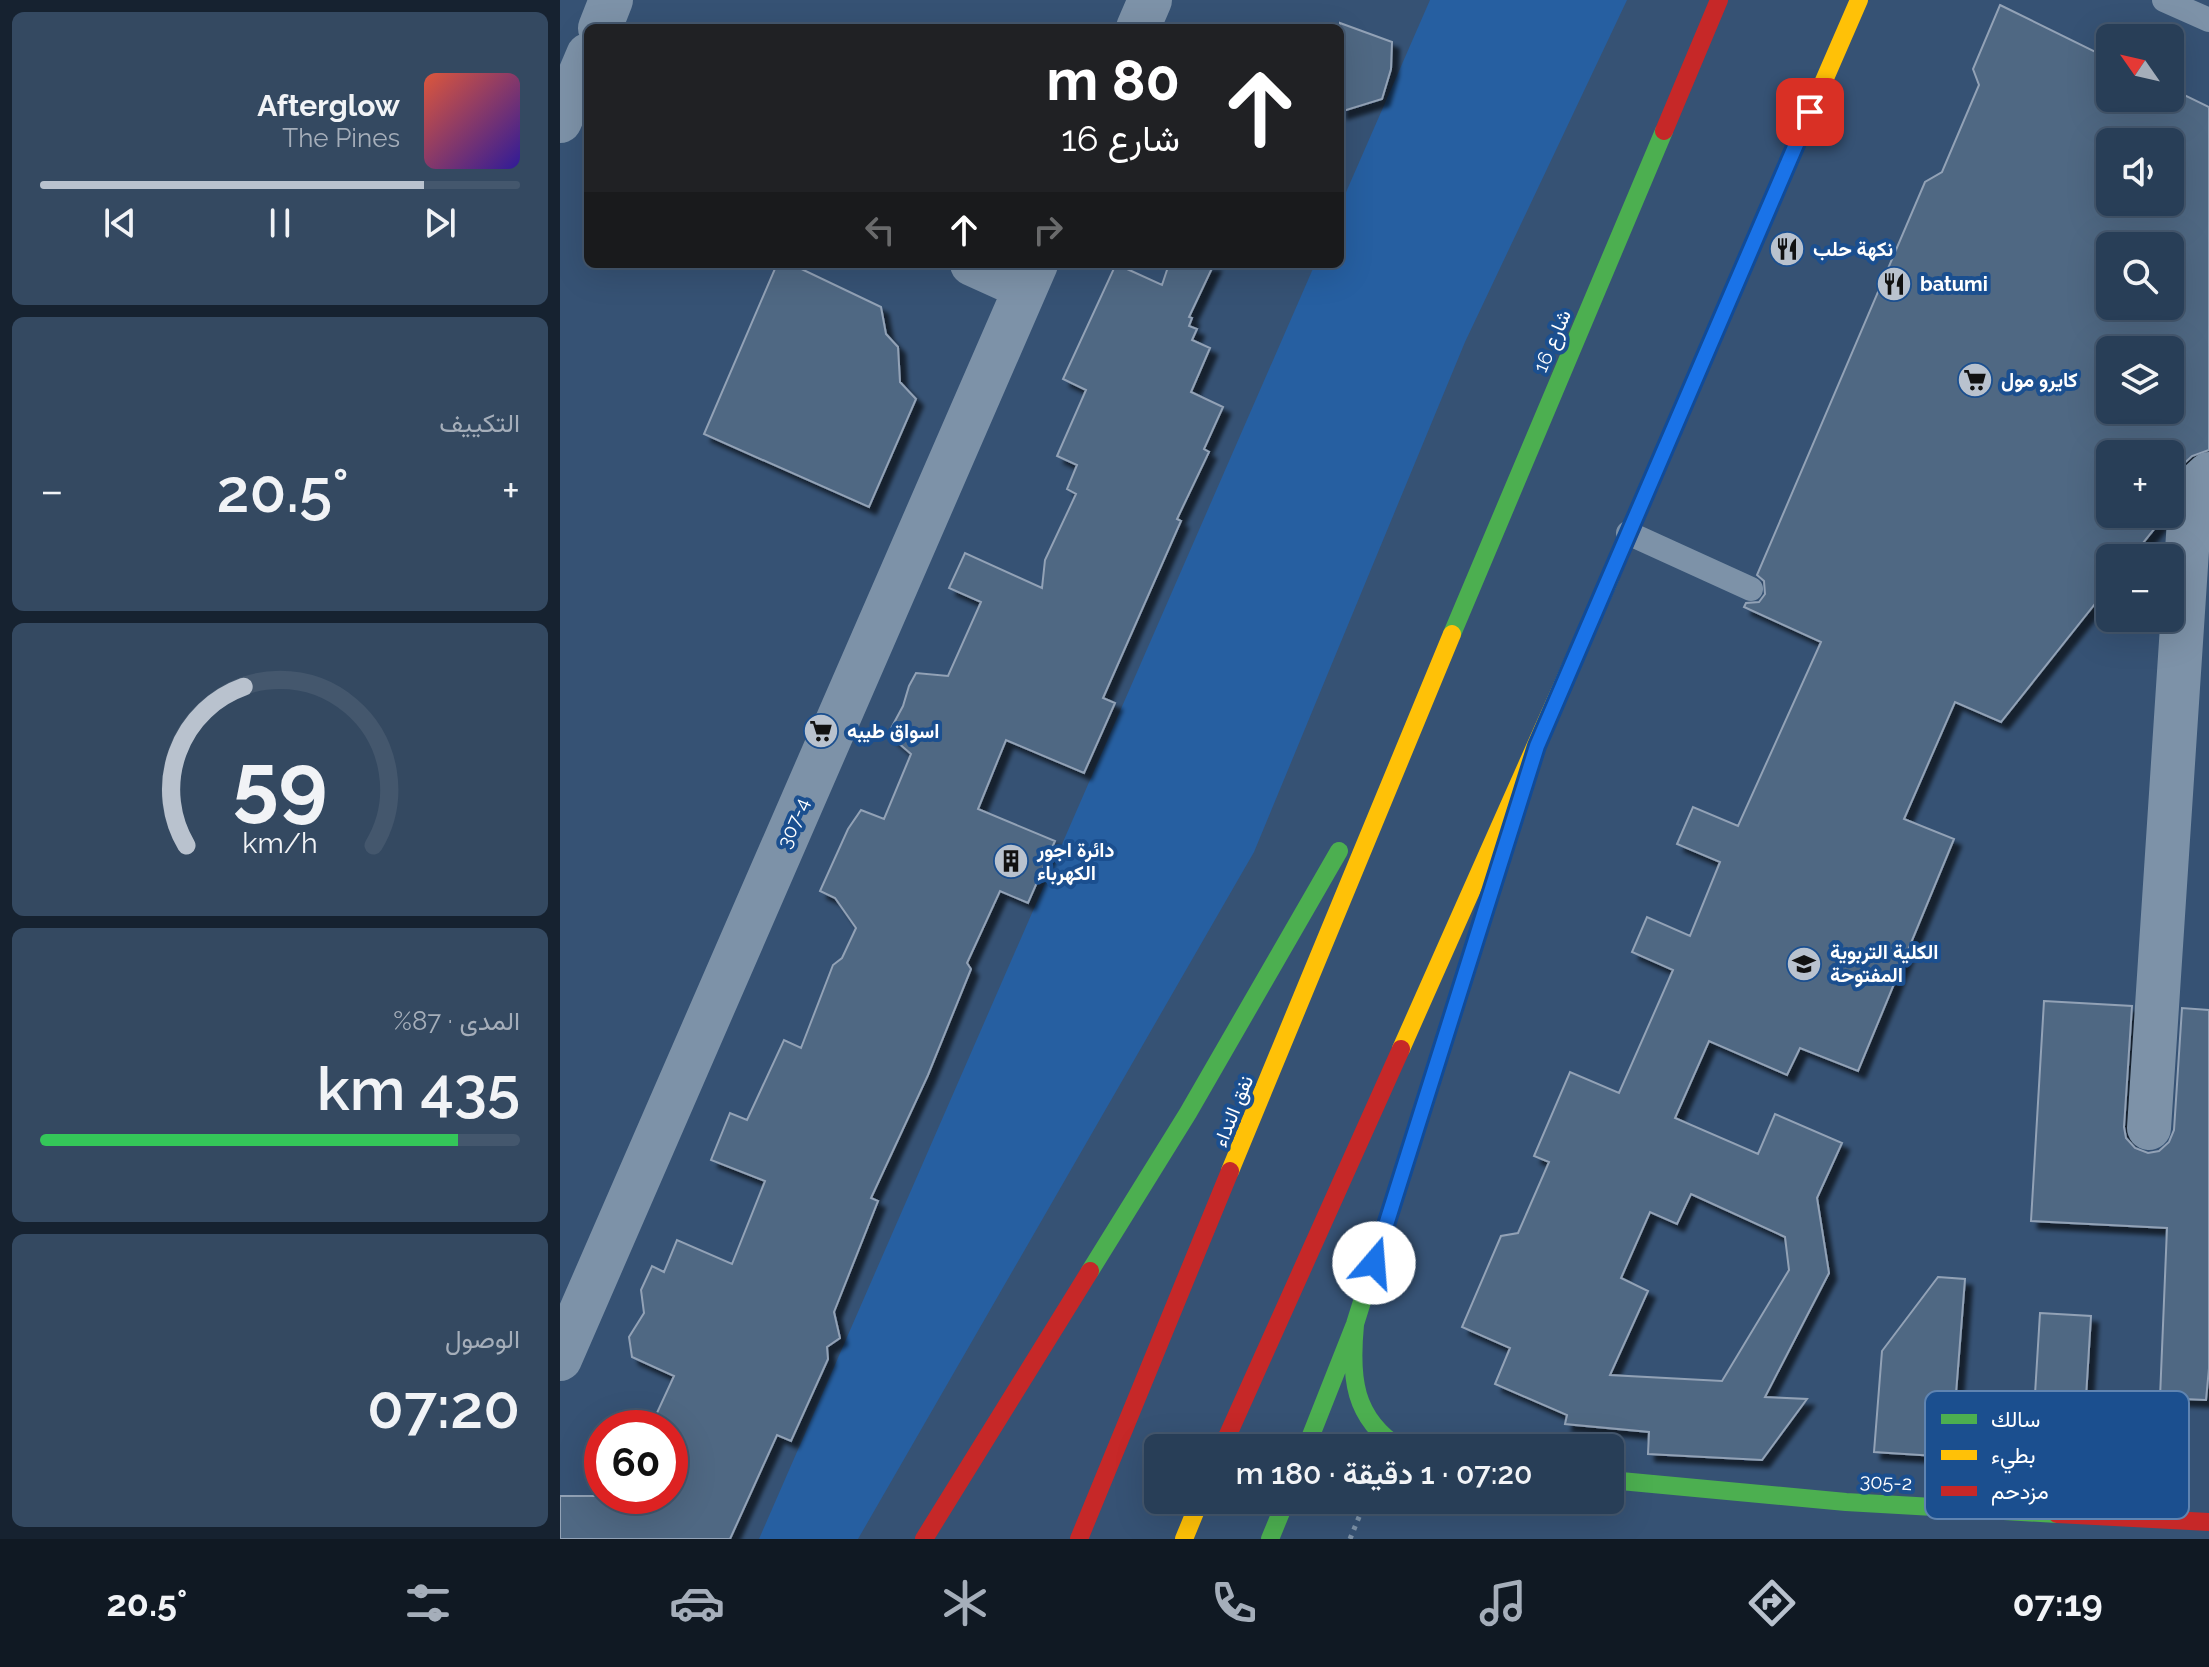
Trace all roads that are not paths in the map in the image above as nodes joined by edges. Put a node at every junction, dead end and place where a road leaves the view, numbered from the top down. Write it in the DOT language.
graph roads {
  1 [pos="611,0"];
  2 [pos="1150,0"];
  3 [pos="1719,0"];
  4 [pos="1859,0"];
  5 [pos="2164,0"];
  6 [pos="2209,20"];
  7 [pos="602,24"];
  8 [pos="1140,24"];
  9 [pos="992,268"];
  10 [pos="1031,276"];
  11 [pos="2209,474"];
  12 [pos="1628,533"];
  13 [pos="1751,589"];
  14 [pos="1425,699"];
  15 [pos="1537,746"];
  16 [pos="1494,883"];
  17 [pos="1480,928"];
  18 [pos="2149,1128"];
  19 [pos="1355,1324"];
  20 [pos="560,1359"];
  21 [pos="1228,1434"];
  22 [pos="1312,1434"];
  23 [pos="1381,1434"];
  24 [pos="1624,1482"];
  25 [pos="1925,1511"];
  26 [pos="1194,1514"];
  27 [pos="1280,1514"];
  28 [pos="2131,1519"];
  29 [pos="2209,1522"];
  30 [pos="924,1539"];
  31 [pos="1079,1539"];
  32 [pos="1184,1539"];
  33 [pos="1270,1539"];
  1 -- 7 [label="street"];
  2 -- 8 [label="street"];
  3 -- 14 [label="main road, شارع 16"];
  4 -- 12 [label="main road"];
  5 -- 6 [label="lane"];
  9 -- 10 [label="street"];
  10 -- 20 [label="street, 307-4"];
  11 -- 18 [label="street"];
  12 -- 13 [label="lane"];
  12 -- 15 [label="main road"];
  14 -- 30 [label="main road"];
  14 -- 31 [label="main road, نفق النداء"];
  15 -- 16 [label="main road"];
  15 -- 21 [label="main road"];
  17 -- 19 [label="main road"];
  19 -- 22 [label="main road"];
  19 -- 23 [label="main road"];
  24 -- 25 [label="main road, 305-2"];
  26 -- 32 [label="main road"];
  27 -- 33 [label="main road"];
  28 -- 29 [label="main road, 305-2"];
}
